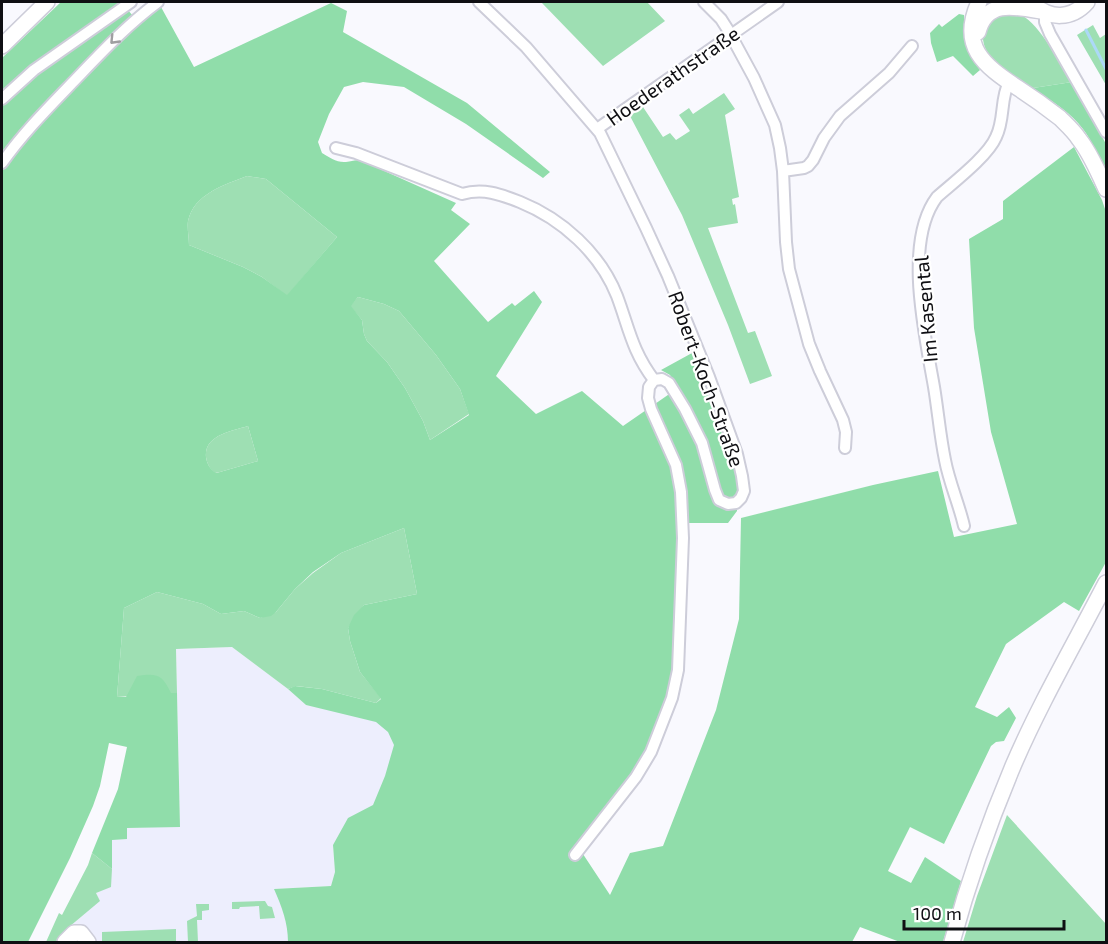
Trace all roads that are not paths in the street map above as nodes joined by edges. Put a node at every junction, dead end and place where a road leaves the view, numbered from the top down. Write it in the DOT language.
graph roads {
  1 [pos="46,2"];
  2 [pos="131,2"];
  3 [pos="158,2"];
  4 [pos="478,2"];
  5 [pos="704,2"];
  6 [pos="778,2"];
  7 [pos="979,2"];
  8 [pos="1087,2"];
  9 [pos="1039,8"];
  10 [pos="731,36"];
  11 [pos="2,46"];
  12 [pos="912,46"];
  13 [pos="984,61"];
  14 [pos="1009,82"];
  15 [pos="2,99"];
  16 [pos="597,129"];
  17 [pos="1107,132"];
  18 [pos="336,148"];
  19 [pos="2,163"];
  20 [pos="783,171"];
  21 [pos="1107,189"];
  22 [pos="654,380"];
  23 [pos="845,448"];
  24 [pos="964,526"];
  25 [pos="1107,583"];
  26 [pos="576,855"];
  27 [pos="65,942"];
  28 [pos="88,942"];
  29 [pos="952,942"];
  1 -- 11 [label="street"];
  2 -- 15 [label="street"];
  3 -- 19 [label="street, one-way"];
  4 -- 16 [label="street, Robert-Koch-Straße"];
  5 -- 10 [label="street"];
  6 -- 10 [label="street, Hoederathstraße"];
  7 -- 13 [label="street"];
  8 -- 9 [label="street"];
  9 -- 13 [label="street"];
  9 -- 17 [label="street"];
  10 -- 16 [label="street, Hoederathstraße"];
  10 -- 20 [label="street"];
  12 -- 20 [label="street"];
  13 -- 14 [label="street"];
  14 -- 21 [label="street"];
  14 -- 24 [label="street, Im Kasental"];
  16 -- 22 [label="street, Robert-Koch-Straße"];
  18 -- 22 [label="street"];
  20 -- 23 [label="street"];
  22 -- 26 [label="street"];
  25 -- 29 [label="street"];
  27 -- 28 [label="street"];
}
